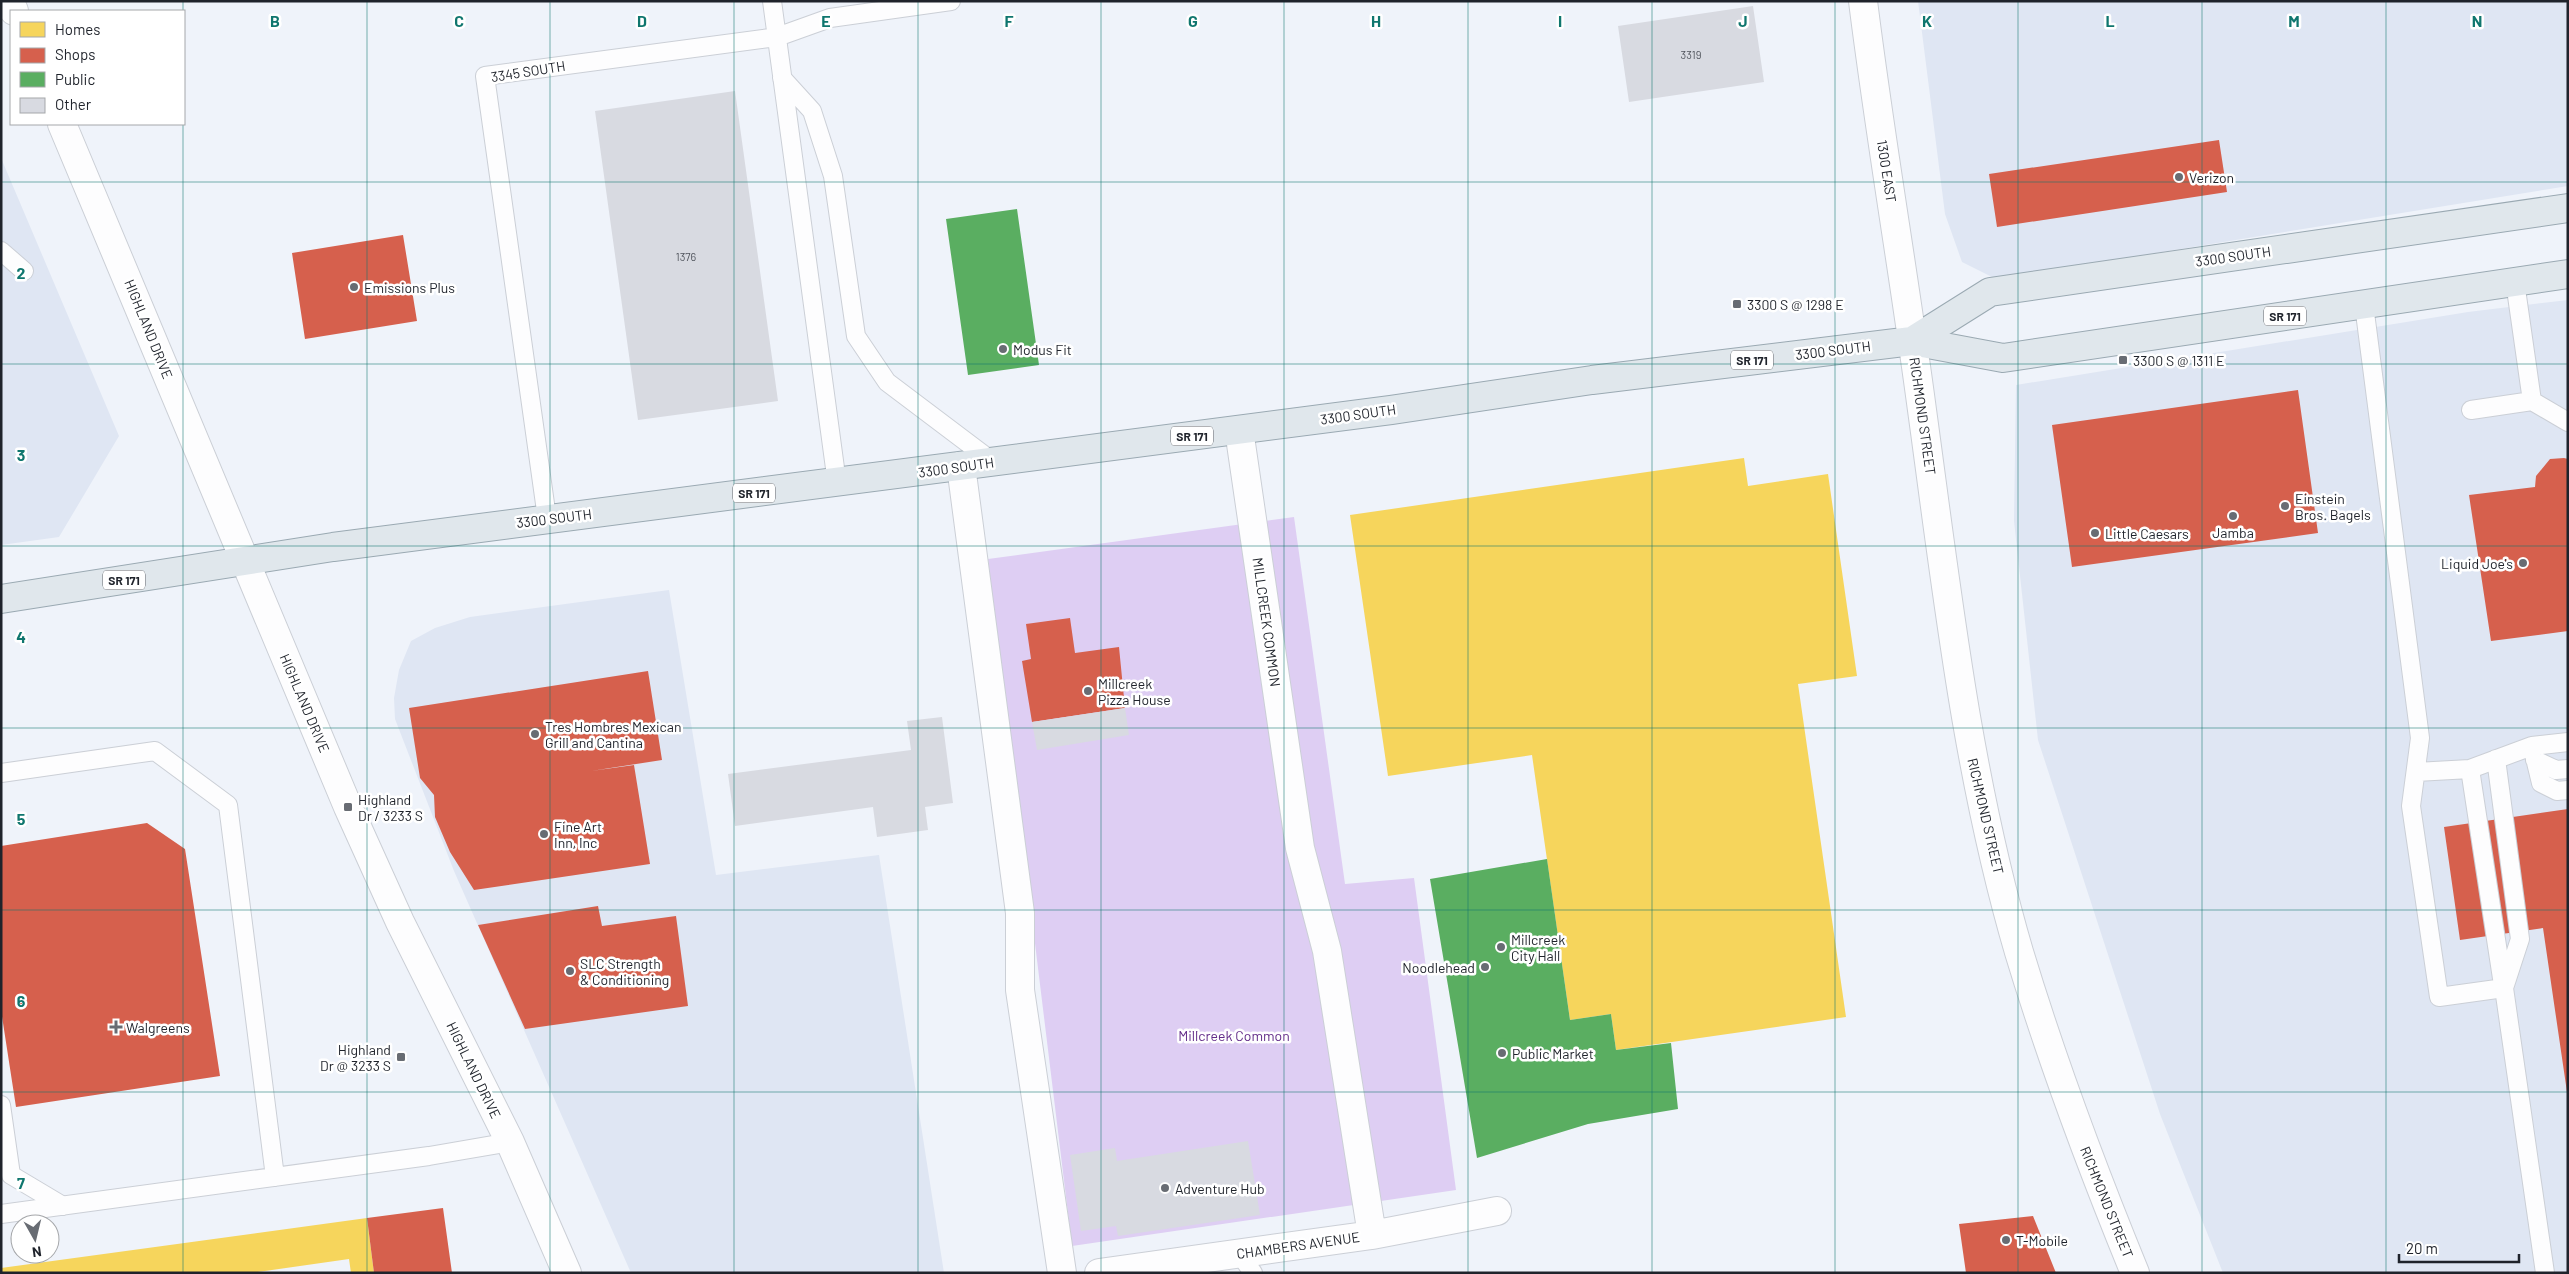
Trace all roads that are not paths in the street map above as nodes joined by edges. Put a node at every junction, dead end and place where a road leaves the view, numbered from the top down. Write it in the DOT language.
graph roads {
  1 [pos="772,1"];
  2 [pos="951,1"];
  3 [pos="1862,1"];
  4 [pos="777,36"];
  5 [pos="782,78"];
  6 [pos="62,125"];
  7 [pos="2568,208"];
  8 [pos="1,252"];
  9 [pos="24,271"];
  10 [pos="2568,274"];
  11 [pos="2515,282"];
  12 [pos="2364,305"];
  13 [pos="1912,341"];
  14 [pos="2532,400"];
  15 [pos="2471,410"];
  16 [pos="2568,422"];
  17 [pos="1239,430"];
  18 [pos="993,462"];
  19 [pos="960,466"];
  20 [pos="836,483"];
  21 [pos="547,518"];
  22 [pos="247,560"];
  23 [pos="1,599"];
  24 [pos="2568,742"];
  25 [pos="2534,753"];
  26 [pos="2496,759"];
  27 [pos="2470,769"];
  28 [pos="2568,769"];
  29 [pos="2416,772"];
  30 [pos="1,774"];
  31 [pos="2568,790"];
  32 [pos="2504,988"];
  33 [pos="1,1105"];
  34 [pos="510,1142"];
  35 [pos="275,1177"];
  36 [pos="62,1206"];
  37 [pos="1497,1211"];
  38 [pos="1,1214"];
  39 [pos="1372,1235"];
  40 [pos="1246,1263"];
  41 [pos="1115,1272"];
  42 [pos="567,1273"];
  43 [pos="1062,1273"];
  44 [pos="2135,1273"];
  45 [pos="2545,1273"];
  1 -- 4 [label="lane"];
  2 -- 4 [label="lane, 3345 SOUTH"];
  3 -- 13 [label="main road, 1300 EAST"];
  4 -- 5 [label="lane"];
  4 -- 21 [label="lane, 3345 SOUTH"];
  5 -- 18 [label="lane"];
  5 -- 20 [label="lane"];
  6 -- 22 [label="main road, HIGHLAND DRIVE"];
  7 -- 13 [label="main road, 3300 SOUTH / SR 171"];
  8 -- 9 [label="lane"];
  10 -- 11 [label="main road, 3300 SOUTH / SR 171"];
  11 -- 12 [label="main road, 3300 SOUTH / SR 171"];
  11 -- 14 [label="lane"];
  12 -- 13 [label="main road, 3300 SOUTH / SR 171"];
  12 -- 29 [label="lane"];
  13 -- 17 [label="main road, 3300 SOUTH / SR 171"];
  13 -- 44 [label="main road, RICHMOND STREET"];
  14 -- 15 [label="lane"];
  14 -- 16 [label="lane"];
  17 -- 18 [label="main road, 3300 SOUTH / SR 171"];
  17 -- 39 [label="main road, MILLCREEK COMMON"];
  18 -- 19 [label="main road, 3300 SOUTH / SR 171"];
  19 -- 20 [label="main road, 3300 SOUTH / SR 171"];
  19 -- 43 [label="main road"];
  20 -- 21 [label="main road, 3300 SOUTH / SR 171"];
  21 -- 22 [label="main road, 3300 SOUTH / SR 171"];
  22 -- 23 [label="main road, 3300 SOUTH / SR 171"];
  22 -- 34 [label="main road, HIGHLAND DRIVE"];
  24 -- 25 [label="lane"];
  25 -- 26 [label="lane"];
  25 -- 28 [label="lane"];
  25 -- 31 [label="lane"];
  26 -- 27 [label="lane"];
  26 -- 32 [label="lane"];
  27 -- 29 [label="lane"];
  27 -- 32 [label="lane"];
  29 -- 32 [label="lane"];
  30 -- 35 [label="lane"];
  32 -- 45 [label="lane"];
  33 -- 36 [label="lane"];
  34 -- 35 [label="lane"];
  34 -- 42 [label="main road, HIGHLAND DRIVE"];
  35 -- 36 [label="lane"];
  36 -- 38 [label="lane"];
  37 -- 39 [label="main road, CHAMBERS AVENUE"];
  39 -- 40 [label="main road, CHAMBERS AVENUE"];
  40 -- 41 [label="main road, CHAMBERS AVENUE"];
}
